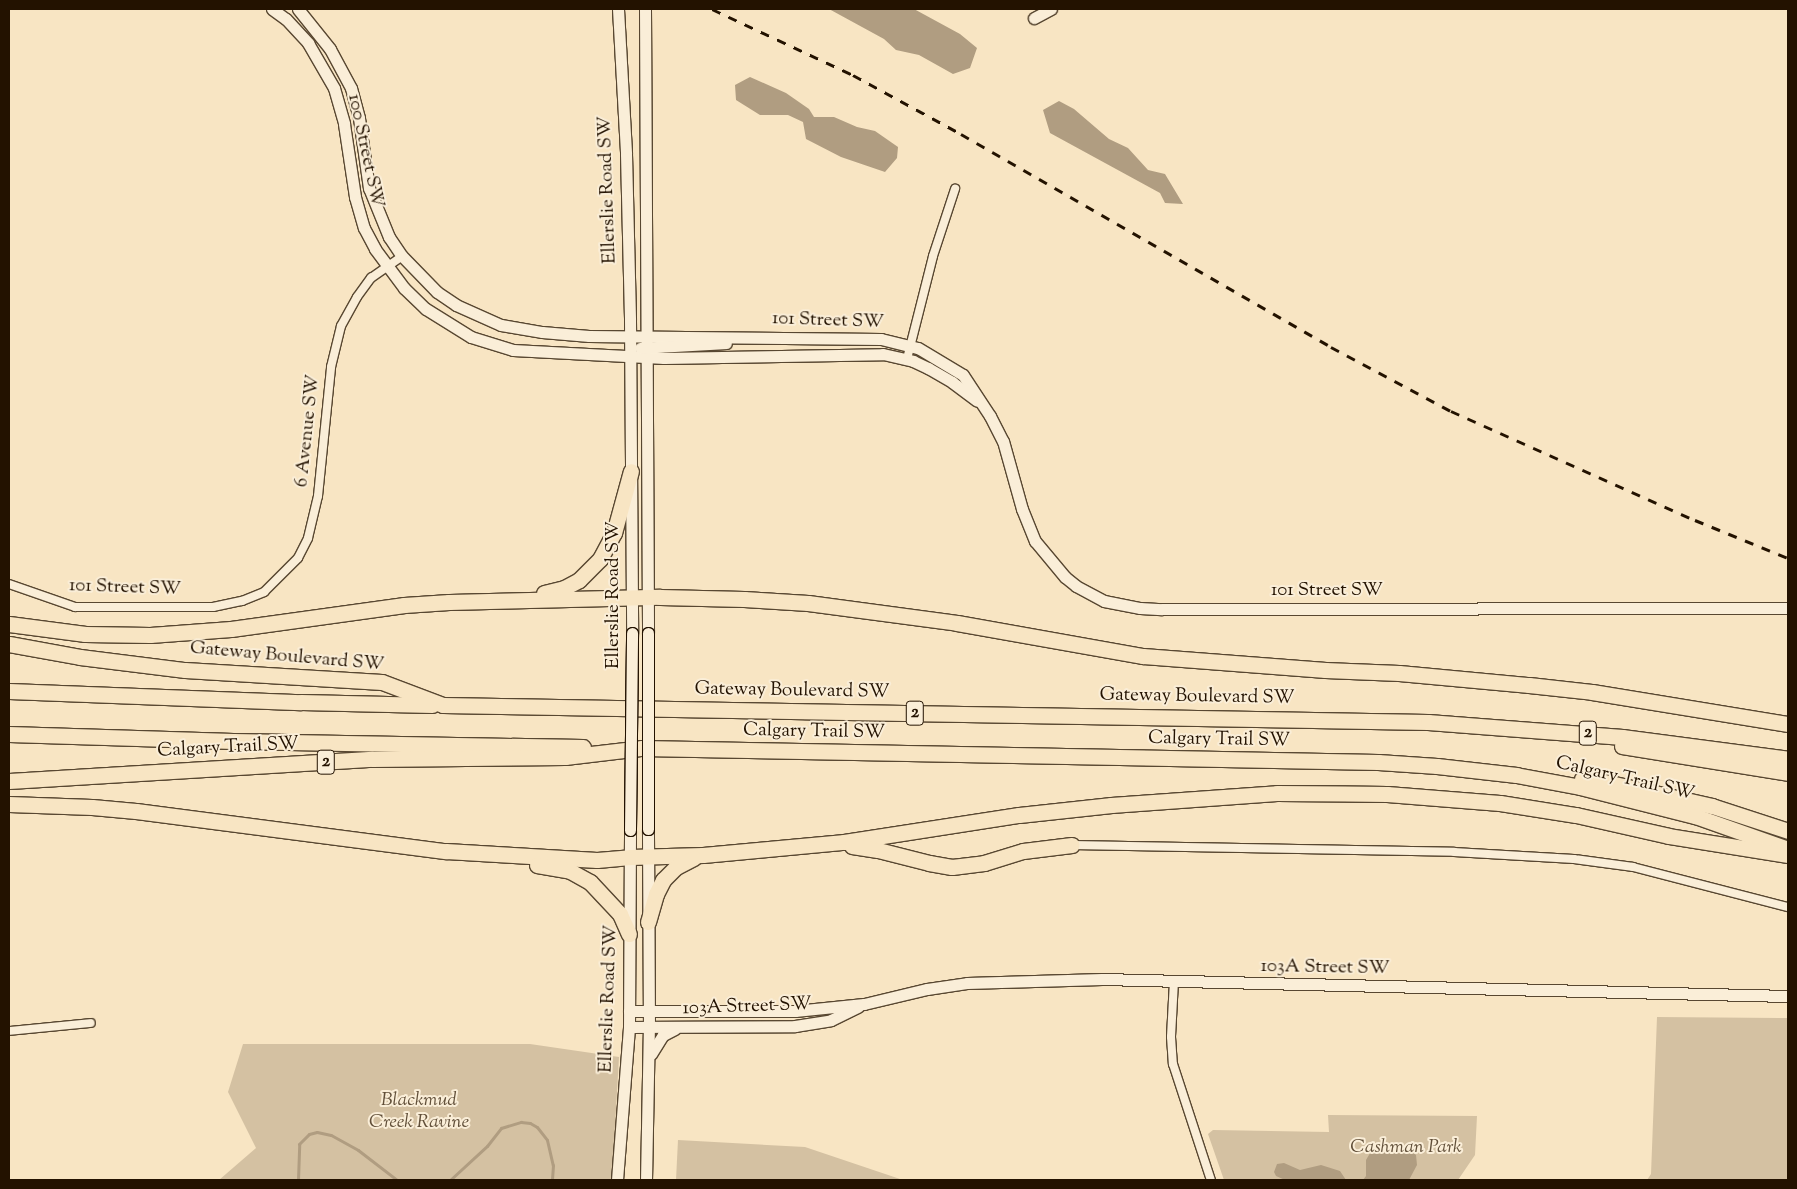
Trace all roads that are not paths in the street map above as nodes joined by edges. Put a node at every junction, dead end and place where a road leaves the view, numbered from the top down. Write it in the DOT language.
graph roads {
  1 [pos="272,9"];
  2 [pos="298,9"];
  3 [pos="618,9"];
  4 [pos="645,9"];
  5 [pos="1051,9"];
  6 [pos="1034,18"];
  7 [pos="956,188"];
  8 [pos="402,256"];
  9 [pos="386,266"];
  10 [pos="646,335"];
  11 [pos="630,336"];
  12 [pos="757,337"];
  13 [pos="910,345"];
  14 [pos="647,352"];
  15 [pos="630,354"];
  16 [pos="906,359"];
  17 [pos="984,407"];
  18 [pos="631,471"];
  19 [pos="9,584"];
  20 [pos="632,598"];
  21 [pos="648,598"];
  22 [pos="496,599"];
  23 [pos="242,601"];
  24 [pos="1788,608"];
  25 [pos="9,624"];
  26 [pos="9,644"];
  27 [pos="9,691"];
  28 [pos="444,705"];
  29 [pos="1788,724"];
  30 [pos="1559,730"];
  31 [pos="9,734"];
  32 [pos="642,748"];
  33 [pos="1788,759"];
  34 [pos="1437,766"];
  35 [pos="1788,772"];
  36 [pos="9,781"];
  37 [pos="9,804"];
  38 [pos="1788,831"];
  39 [pos="828,844"];
  40 [pos="1072,844"];
  41 [pos="1788,848"];
  42 [pos="474,854"];
  43 [pos="1788,855"];
  44 [pos="630,856"];
  45 [pos="648,856"];
  46 [pos="703,856"];
  47 [pos="1788,907"];
  48 [pos="648,922"];
  49 [pos="629,934"];
  50 [pos="1174,982"];
  51 [pos="1788,996"];
  52 [pos="864,1004"];
  53 [pos="629,1011"];
  54 [pos="649,1012"];
  55 [pos="90,1023"];
  56 [pos="628,1027"];
  57 [pos="649,1027"];
  58 [pos="680,1028"];
  59 [pos="9,1031"];
  60 [pos="648,1060"];
  61 [pos="617,1180"];
  62 [pos="646,1180"];
  63 [pos="1211,1180"];
  1 -- 9 [label="street, 100 Street SW"];
  2 -- 8 [label="street, 100 Street SW"];
  3 -- 11 [label="street, Ellerslie Road SW"];
  4 -- 10 [label="street, Ellerslie Road SW"];
  5 -- 6 [label="street"];
  7 -- 13 [label="street"];
  8 -- 9 [label="street, 6 Avenue SW"];
  8 -- 11 [label="street, 100 Street SW"];
  9 -- 15 [label="street, 100 Street SW"];
  9 -- 23 [label="street, 6 Avenue SW"];
  10 -- 11 [label="street, 100 Street SW"];
  10 -- 12 [label="street, 101 Street SW"];
  10 -- 14 [label="street, Ellerslie Road SW"];
  11 -- 15 [label="street, Ellerslie Road SW"];
  12 -- 13 [label="street, 101 Street SW"];
  12 -- 14 [label="street"];
  13 -- 16 [label="street"];
  13 -- 17 [label="street, 101 Street SW"];
  14 -- 15 [label="street, 100 Street SW"];
  14 -- 16 [label="street, 101 Street SW"];
  14 -- 21 [label="street, Ellerslie Road SW"];
  15 -- 18 [label="street, Ellerslie Road SW"];
  16 -- 17 [label="street, 101 Street SW"];
  17 -- 24 [label="street, 101 Street SW"];
  18 -- 20 [label="street, Ellerslie Road SW"];
  18 -- 22 [label="highway"];
  19 -- 23 [label="street, 101 Street SW"];
  20 -- 21 [label="highway"];
  20 -- 22 [label="highway"];
  20 -- 44 [label="street, Ellerslie Road SW, bridge"];
  21 -- 29 [label="highway"];
  21 -- 45 [label="street, Ellerslie Road SW, bridge"];
  22 -- 25 [label="highway"];
  26 -- 28 [label="highway, Gateway Boulevard SW / 2"];
  27 -- 28 [label="highway"];
  28 -- 30 [label="highway, Gateway Boulevard SW / 2"];
  30 -- 33 [label="highway, Gateway Boulevard SW / 2"];
  30 -- 35 [label="highway"];
  31 -- 32 [label="highway"];
  32 -- 34 [label="highway, Calgary Trail SW / 2"];
  32 -- 36 [label="highway, Calgary Trail SW / 2"];
  34 -- 38 [label="highway"];
  34 -- 41 [label="highway, Calgary Trail SW / 2"];
  37 -- 42 [label="highway"];
  39 -- 40 [label="highway"];
  39 -- 43 [label="highway"];
  39 -- 46 [label="highway"];
  40 -- 47 [label="street"];
  42 -- 44 [label="highway"];
  42 -- 49 [label="highway"];
  44 -- 45 [label="highway"];
  44 -- 49 [label="street, Ellerslie Road SW"];
  45 -- 46 [label="highway"];
  45 -- 48 [label="street, Ellerslie Road SW"];
  46 -- 48 [label="highway"];
  48 -- 54 [label="street, Ellerslie Road SW"];
  49 -- 53 [label="street, Ellerslie Road SW"];
  50 -- 51 [label="street, 103A Street SW"];
  50 -- 52 [label="street, 103A Street SW"];
  50 -- 63 [label="street"];
  52 -- 54 [label="street, 103A Street SW"];
  52 -- 58 [label="street, 103A Street SW"];
  53 -- 54 [label="street, 103A Street SW"];
  53 -- 56 [label="street, Ellerslie Road SW"];
  54 -- 57 [label="street, Ellerslie Road SW"];
  55 -- 59 [label="street"];
  56 -- 57 [label="street, 103A Street SW"];
  56 -- 61 [label="street, Ellerslie Road SW"];
  57 -- 58 [label="street, 103A Street SW"];
  57 -- 60 [label="street, Ellerslie Road SW"];
  58 -- 60 [label="street"];
  60 -- 62 [label="street, Ellerslie Road SW"];
}
